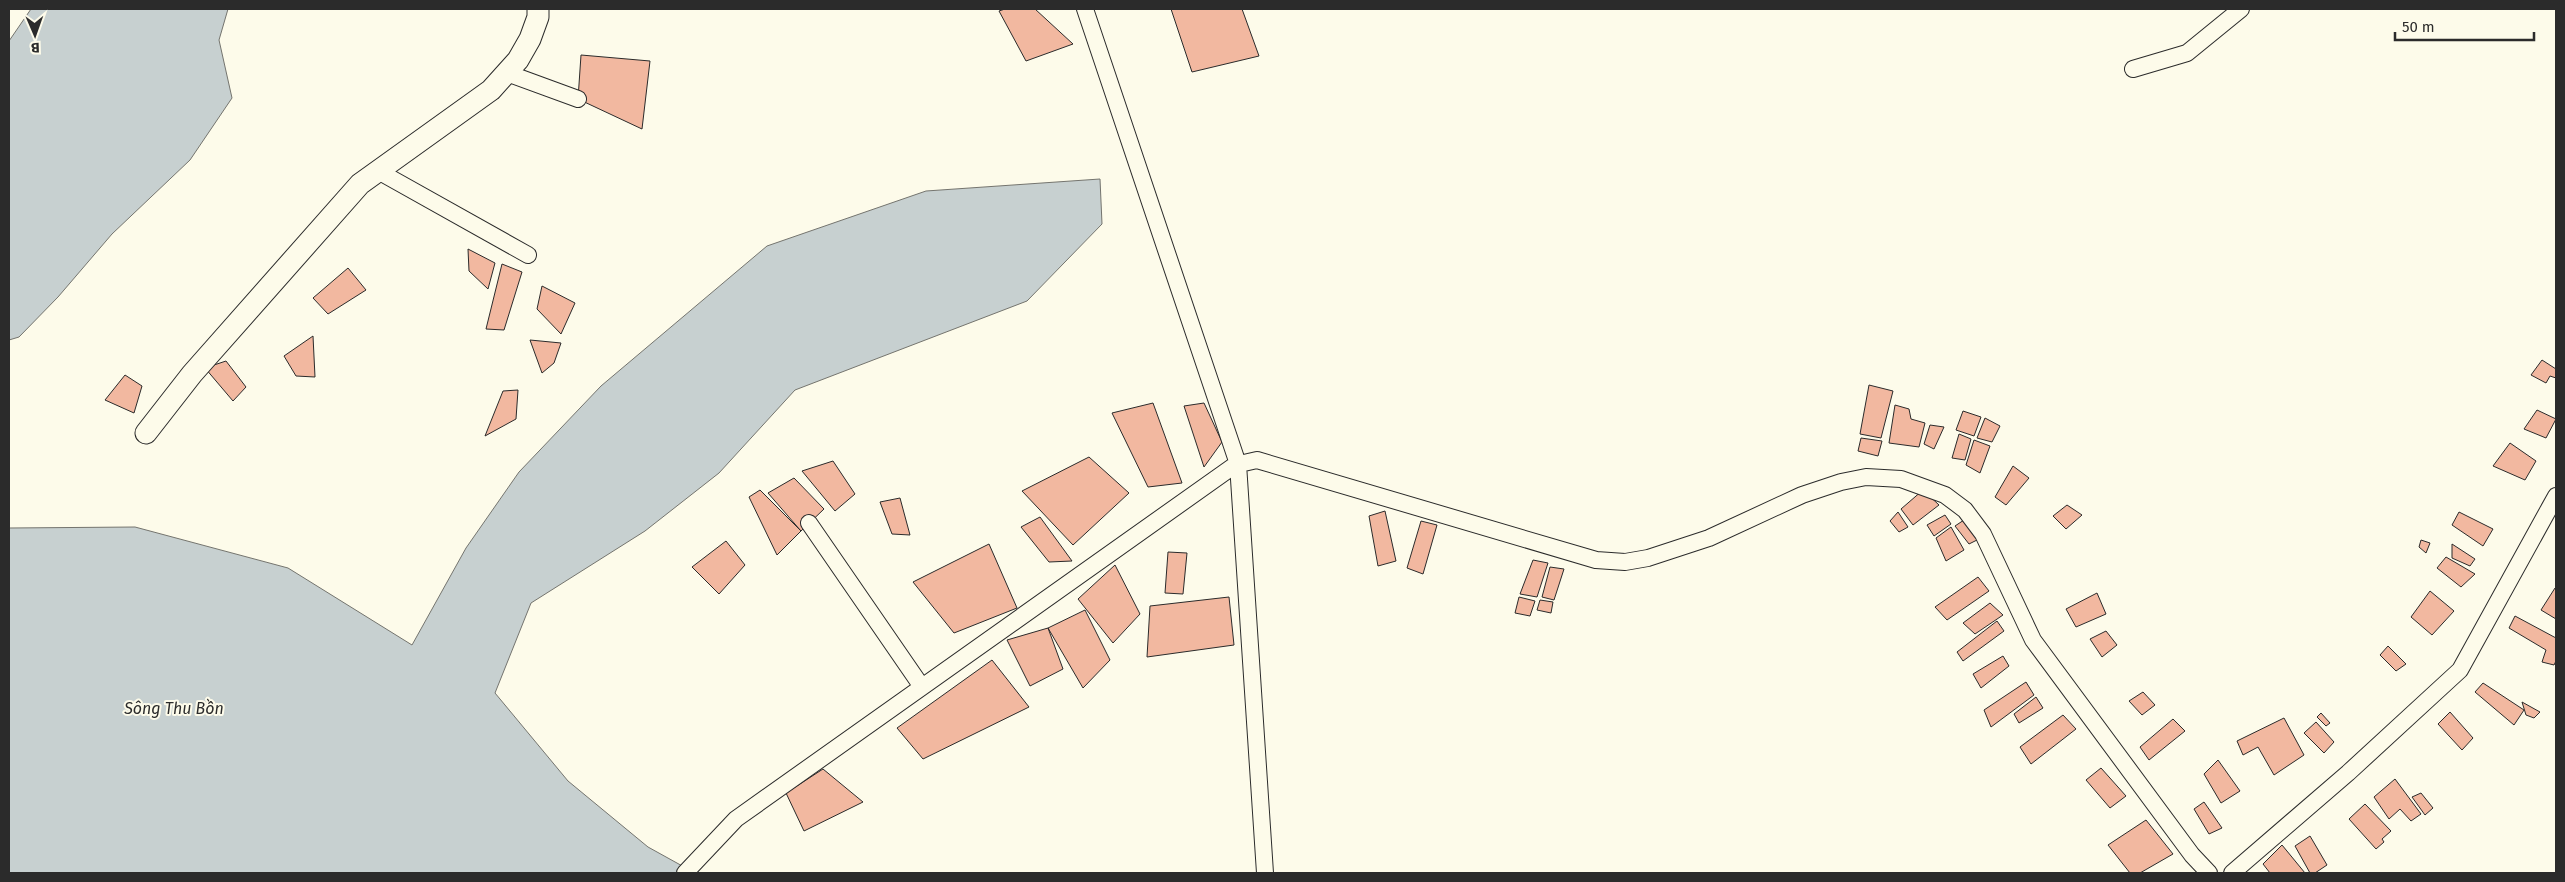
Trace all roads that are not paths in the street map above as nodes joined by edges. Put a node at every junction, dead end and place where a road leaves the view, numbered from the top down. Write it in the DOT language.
graph roads {
  1 [pos="538,9"];
  2 [pos="1085,9"];
  3 [pos="2241,9"];
  4 [pos="2133,69"];
  5 [pos="507,73"];
  6 [pos="578,99"];
  7 [pos="378,171"];
  8 [pos="528,255"];
  9 [pos="146,433"];
  10 [pos="1238,464"];
  11 [pos="2556,496"];
  12 [pos="809,523"];
  13 [pos="922,687"];
  14 [pos="2236,872"];
  15 [pos="685,873"];
  16 [pos="1265,873"];
  17 [pos="2209,873"];
  1 -- 5 [label="street"];
  2 -- 10 [label="street"];
  3 -- 4 [label="street"];
  5 -- 6 [label="street"];
  5 -- 7 [label="street"];
  7 -- 8 [label="street"];
  7 -- 9 [label="street"];
  10 -- 13 [label="street"];
  10 -- 16 [label="street"];
  10 -- 17 [label="street"];
  11 -- 14 [label="street"];
  12 -- 13 [label="street"];
  13 -- 15 [label="street"];
}
